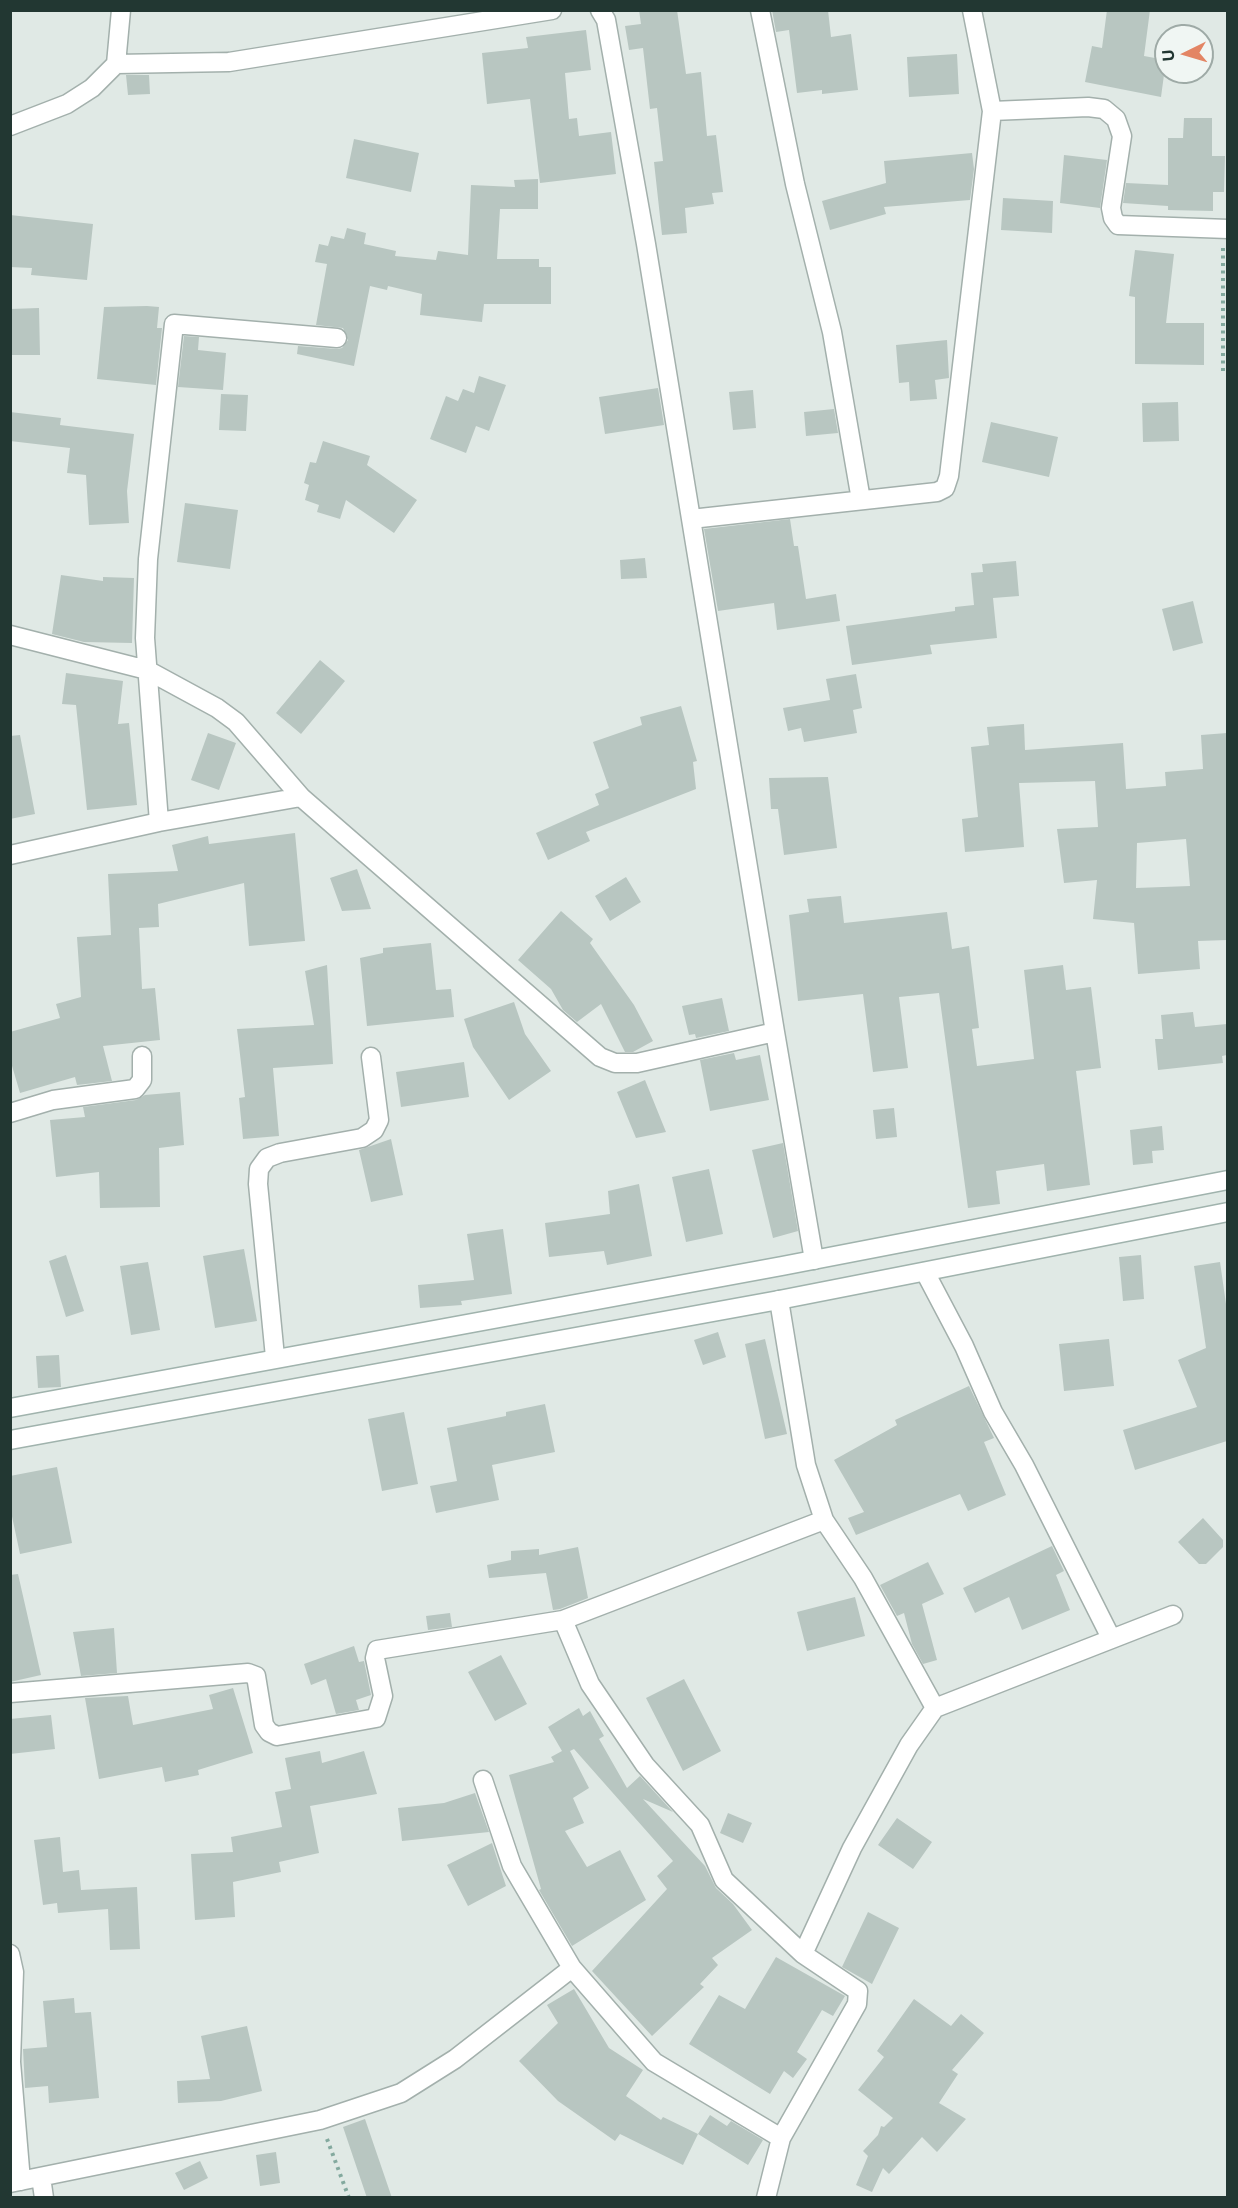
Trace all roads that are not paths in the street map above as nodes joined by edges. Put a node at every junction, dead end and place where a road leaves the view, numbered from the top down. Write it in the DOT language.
graph roads {
  1 [pos="121,10"];
  2 [pos="552,10"];
  3 [pos="600,10"];
  4 [pos="760,10"];
  5 [pos="972,10"];
  6 [pos="116,64"];
  7 [pos="992,111"];
  8 [pos="10,126"];
  9 [pos="1225,229"];
  10 [pos="337,338"];
  11 [pos="861,500"];
  12 [pos="691,519"];
  13 [pos="10,635"];
  14 [pos="147,670"];
  15 [pos="301,797"];
  16 [pos="159,822"];
  17 [pos="10,855"];
  18 [pos="775,1032"];
  19 [pos="142,1056"];
  20 [pos="371,1057"];
  21 [pos="10,1113"];
  22 [pos="1227,1180"];
  23 [pos="1227,1212"];
  24 [pos="814,1260"];
  25 [pos="926,1272"];
  26 [pos="779,1300"];
  27 [pos="275,1357"];
  28 [pos="10,1408"];
  29 [pos="10,1440"];
  30 [pos="824,1520"];
  31 [pos="1173,1615"];
  32 [pos="563,1620"];
  33 [pos="1111,1638"];
  34 [pos="10,1693"];
  35 [pos="935,1708"];
  36 [pos="483,1780"];
  37 [pos="10,1954"];
  38 [pos="803,1954"];
  39 [pos="572,1968"];
  40 [pos="781,2138"];
  41 [pos="41,2177"];
  42 [pos="16,2182"];
  43 [pos="44,2198"];
  44 [pos="766,2198"];
  1 -- 6 [label="street"];
  2 -- 6 [label="street"];
  3 -- 12 [label="street"];
  4 -- 11 [label="street"];
  5 -- 7 [label="street"];
  6 -- 8 [label="street"];
  7 -- 9 [label="street"];
  7 -- 11 [label="street"];
  10 -- 14 [label="street"];
  11 -- 12 [label="street"];
  12 -- 18 [label="street"];
  13 -- 14 [label="street"];
  14 -- 15 [label="street"];
  14 -- 16 [label="street"];
  15 -- 16 [label="street"];
  15 -- 18 [label="street"];
  16 -- 17 [label="street"];
  18 -- 24 [label="street"];
  19 -- 21 [label="street"];
  20 -- 27 [label="street"];
  22 -- 24 [label="street"];
  23 -- 25 [label="street"];
  24 -- 27 [label="street"];
  25 -- 26 [label="street"];
  25 -- 33 [label="street"];
  26 -- 29 [label="street"];
  26 -- 30 [label="street"];
  27 -- 28 [label="street"];
  30 -- 32 [label="street"];
  30 -- 35 [label="street"];
  31 -- 33 [label="street"];
  32 -- 34 [label="street"];
  32 -- 38 [label="street"];
  33 -- 35 [label="street"];
  35 -- 38 [label="street"];
  36 -- 39 [label="street"];
  37 -- 42 [label="street"];
  38 -- 40 [label="street"];
  39 -- 40 [label="street"];
  39 -- 41 [label="street"];
  40 -- 44 [label="street"];
  41 -- 42 [label="street"];
  41 -- 43 [label="street"];
}
